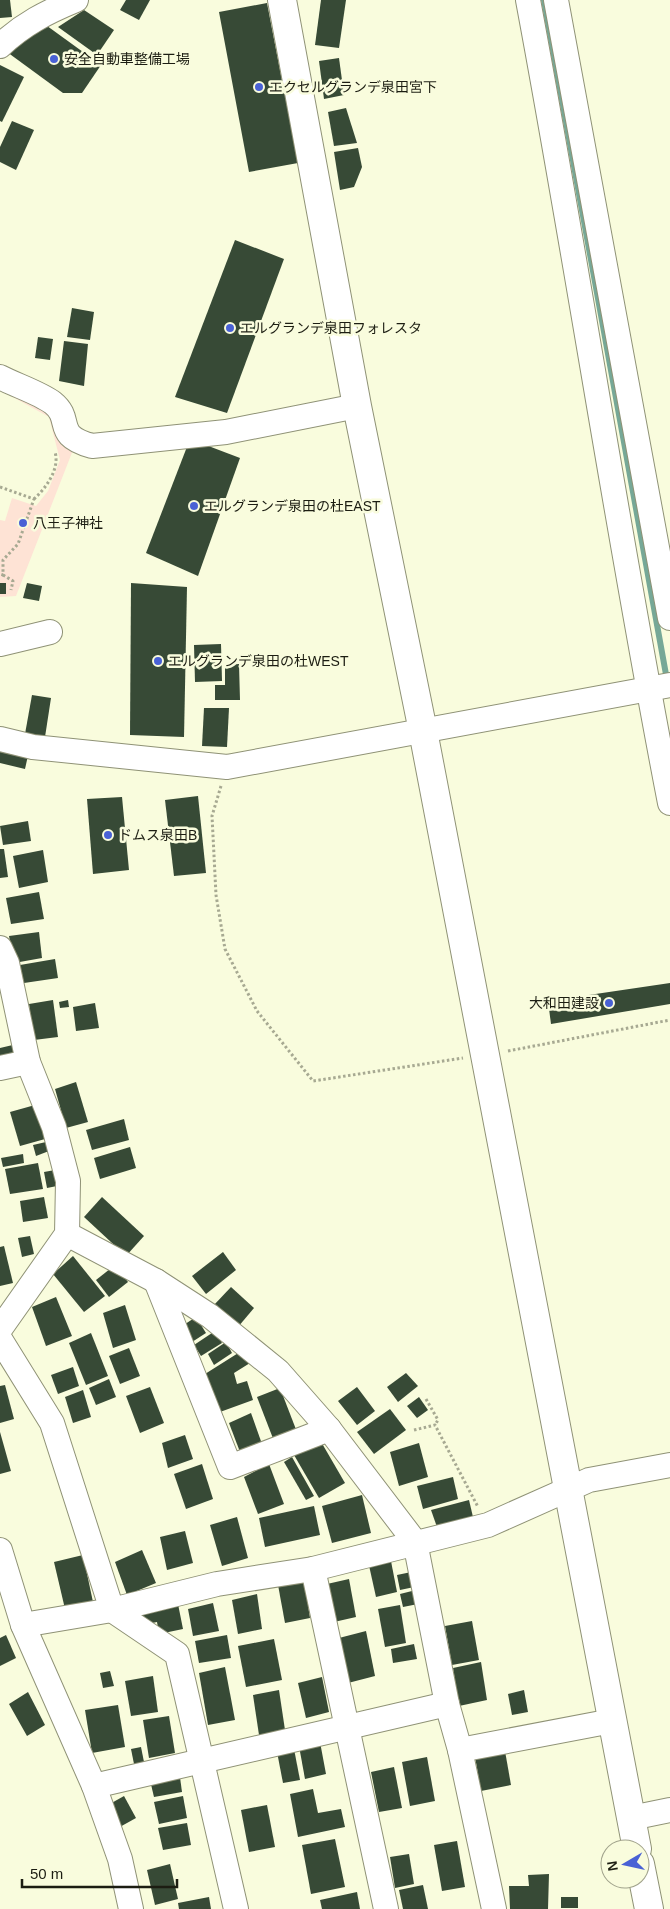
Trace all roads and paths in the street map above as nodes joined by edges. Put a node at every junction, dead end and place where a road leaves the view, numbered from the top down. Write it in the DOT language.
graph roads {
  1 [pos="76,0"];
  2 [pos="282,0"];
  3 [pos="528,0"];
  4 [pos="556,0"];
  5 [pos="43,7"];
  6 [pos="0,46"];
  7 [pos="0,377"];
  8 [pos="356,406"];
  9 [pos="53,443"];
  10 [pos="0,487"];
  11 [pos="34,499"];
  12 [pos="1,574"];
  13 [pos="11,590"];
  14 [pos="670,618"];
  15 [pos="50,632"];
  16 [pos="0,644"];
  17 [pos="659,687"];
  18 [pos="423,731"];
  19 [pos="0,740"];
  20 [pos="227,767"];
  21 [pos="670,802"];
  22 [pos="0,948"];
  23 [pos="670,1020"];
  24 [pos="484,1055"];
  25 [pos="28,1062"];
  26 [pos="0,1068"];
  27 [pos="67,1234"];
  28 [pos="156,1281"];
  29 [pos="0,1330"];
  30 [pos="0,1339"];
  31 [pos="426,1399"];
  32 [pos="435,1425"];
  33 [pos="329,1429"];
  34 [pos="414,1430"];
  35 [pos="670,1465"];
  36 [pos="569,1489"];
  37 [pos="488,1525"];
  38 [pos="415,1542"];
  39 [pos="0,1550"];
  40 [pos="313,1569"];
  41 [pos="112,1610"];
  42 [pos="23,1625"];
  43 [pos="447,1704"];
  44 [pos="612,1721"];
  45 [pos="346,1727"];
  46 [pos="460,1750"];
  47 [pos="202,1761"];
  48 [pos="94,1786"];
  49 [pos="670,1810"];
  50 [pos="631,1818"];
  51 [pos="635,1839"];
  52 [pos="645,1889"];
  53 [pos="132,1909"];
  54 [pos="236,1909"];
  55 [pos="386,1909"];
  56 [pos="494,1909"];
  57 [pos="649,1909"];
  1 -- 5 [label="street"];
  2 -- 8 [label="street"];
  3 -- 17 [label="street"];
  4 -- 14 [label="street"];
  5 -- 6 [label="street"];
  7 -- 8 [label="street"];
  8 -- 18 [label="street"];
  9 -- 11 [label="path"];
  10 -- 11 [label="path"];
  11 -- 12 [label="path"];
  12 -- 13 [label="path"];
  15 -- 16 [label="street"];
  17 -- 18 [label="street"];
  17 -- 21 [label="street"];
  18 -- 20 [label="street"];
  18 -- 24 [label="street"];
  19 -- 20 [label="street"];
  20 -- 24 [label="path"];
  22 -- 25 [label="street"];
  23 -- 24 [label="path"];
  24 -- 36 [label="street"];
  25 -- 26 [label="street"];
  25 -- 27 [label="street"];
  27 -- 28 [label="street"];
  27 -- 29 [label="street"];
  28 -- 33 [label="street"];
  28 -- 33 [label="street"];
  30 -- 41 [label="street"];
  31 -- 32 [label="path"];
  32 -- 34 [label="path"];
  32 -- 37 [label="path"];
  33 -- 38 [label="street"];
  35 -- 36 [label="street"];
  36 -- 37 [label="street"];
  36 -- 44 [label="street"];
  37 -- 38 [label="street"];
  38 -- 40 [label="street"];
  38 -- 43 [label="street"];
  39 -- 42 [label="street"];
  40 -- 41 [label="street"];
  40 -- 45 [label="street"];
  41 -- 42 [label="street"];
  41 -- 47 [label="street"];
  42 -- 48 [label="street"];
  43 -- 45 [label="street"];
  43 -- 46 [label="street"];
  44 -- 46 [label="street"];
  44 -- 50 [label="street"];
  45 -- 47 [label="street"];
  45 -- 55 [label="street"];
  46 -- 56 [label="street"];
  47 -- 48 [label="street"];
  47 -- 54 [label="street"];
  48 -- 53 [label="street"];
  49 -- 50 [label="street"];
  50 -- 51 [label="street"];
  52 -- 57 [label="street"];
}
